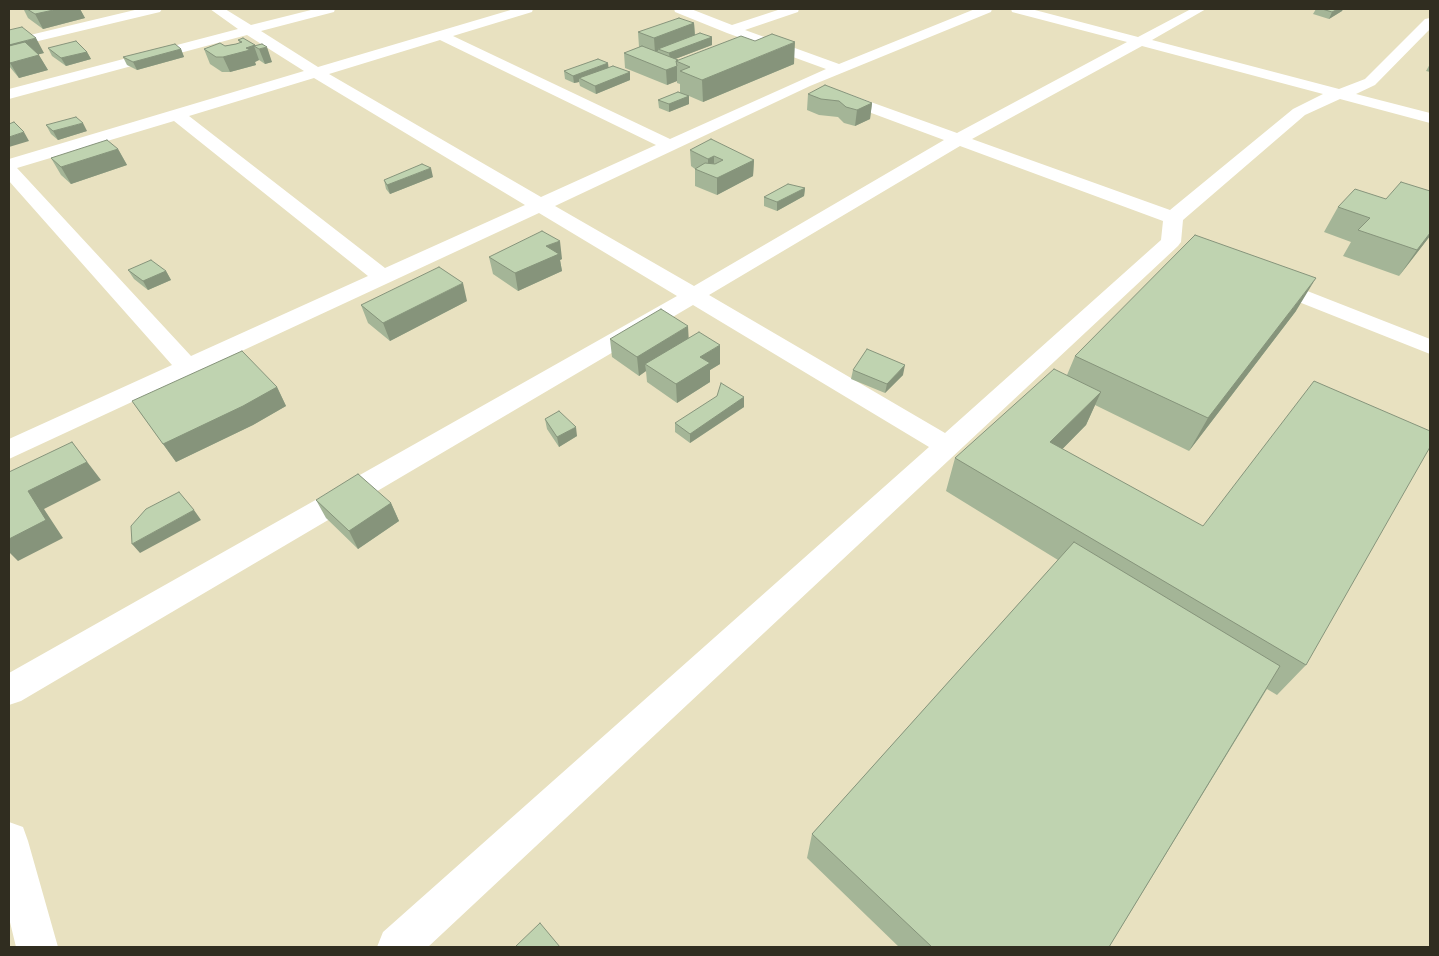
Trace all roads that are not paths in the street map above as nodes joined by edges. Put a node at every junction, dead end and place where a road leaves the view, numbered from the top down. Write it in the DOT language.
graph roads {
  1 [pos="155,9"];
  2 [pos="216,9"];
  3 [pos="329,9"];
  4 [pos="526,9"];
  5 [pos="680,9"];
  6 [pos="793,9"];
  7 [pos="986,9"];
  8 [pos="1017,9"];
  9 [pos="1200,9"];
  10 [pos="1430,22"];
  11 [pos="249,30"];
  12 [pos="732,30"];
  13 [pos="441,35"];
  14 [pos="11,41"];
  15 [pos="1141,42"];
  16 [pos="839,69"];
  17 [pos="315,72"];
  18 [pos="805,83"];
  19 [pos="1340,93"];
  20 [pos="9,94"];
  21 [pos="176,114"];
  22 [pos="1430,118"];
  23 [pos="957,140"];
  24 [pos="670,145"];
  25 [pos="9,165"];
  26 [pos="9,170"];
  27 [pos="542,206"];
  28 [pos="1178,237"];
  29 [pos="1254,276"];
  30 [pos="384,278"];
  31 [pos="693,296"];
  32 [pos="1430,347"];
  33 [pos="187,367"];
  34 [pos="949,447"];
  35 [pos="9,450"];
  36 [pos="9,690"];
  37 [pos="9,842"];
  38 [pos="37,947"];
  39 [pos="398,947"];
  1 -- 14 [label="street"];
  2 -- 11 [label="street"];
  3 -- 11 [label="street"];
  4 -- 13 [label="street"];
  5 -- 12 [label="street"];
  6 -- 12 [label="street"];
  7 -- 16 [label="street"];
  8 -- 15 [label="street"];
  9 -- 15 [label="street"];
  10 -- 19 [label="street"];
  11 -- 17 [label="street"];
  11 -- 20 [label="street"];
  12 -- 16 [label="street"];
  13 -- 17 [label="street"];
  13 -- 24 [label="street"];
  15 -- 19 [label="street"];
  15 -- 23 [label="street"];
  16 -- 18 [label="street"];
  17 -- 21 [label="street"];
  17 -- 27 [label="street"];
  18 -- 23 [label="street"];
  18 -- 24 [label="street"];
  19 -- 22 [label="street"];
  19 -- 28 [label="street"];
  21 -- 25 [label="street"];
  21 -- 30 [label="street"];
  23 -- 28 [label="street"];
  23 -- 31 [label="street"];
  24 -- 27 [label="street"];
  26 -- 33 [label="street"];
  27 -- 30 [label="street"];
  27 -- 31 [label="street"];
  28 -- 34 [label="street"];
  29 -- 32 [label="street"];
  30 -- 33 [label="street"];
  31 -- 34 [label="street"];
  31 -- 36 [label="street"];
  33 -- 35 [label="street"];
  34 -- 39 [label="street"];
  37 -- 38 [label="street"];
}
